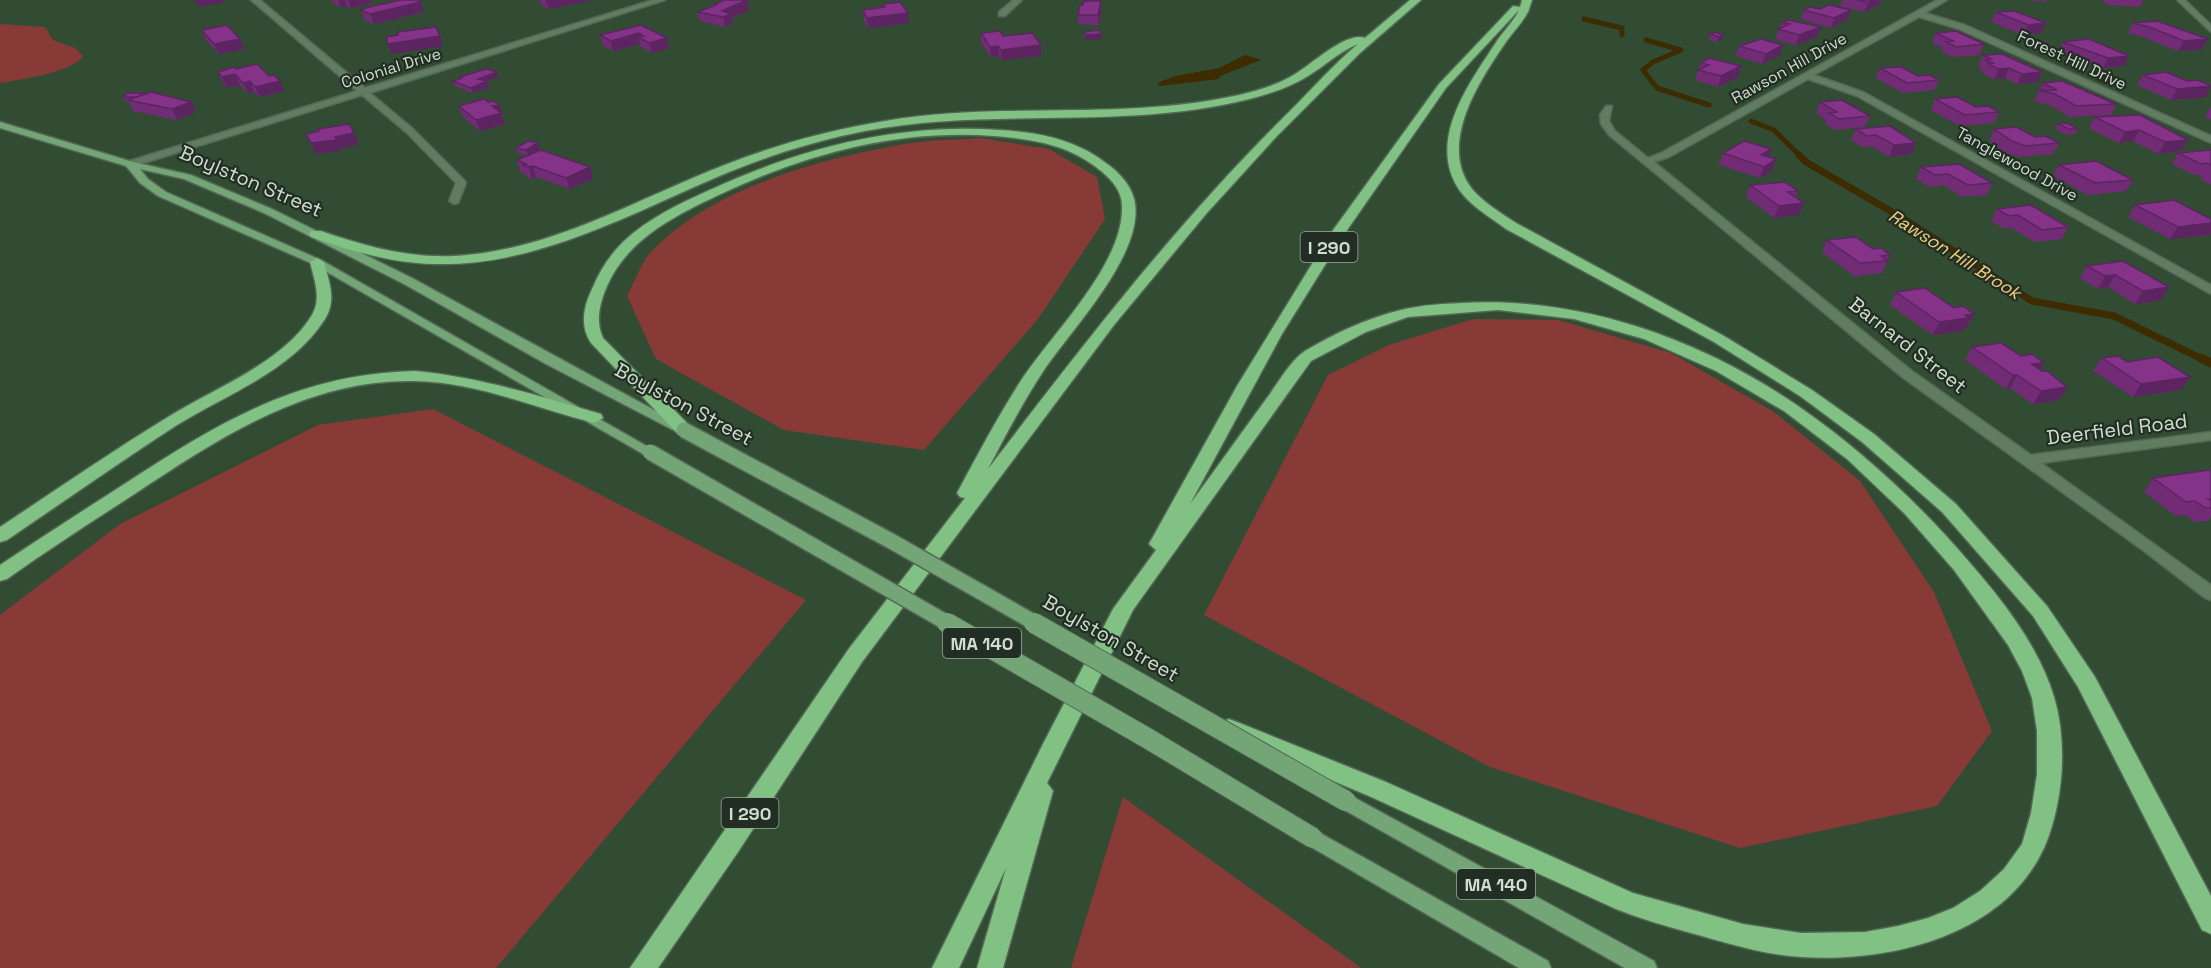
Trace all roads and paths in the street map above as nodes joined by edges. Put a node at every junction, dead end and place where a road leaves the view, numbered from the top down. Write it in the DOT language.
graph roads {
  1 [pos="255,0"];
  2 [pos="662,0"];
  3 [pos="1018,0"];
  4 [pos="1416,0"];
  5 [pos="1525,0"];
  6 [pos="1943,0"];
  7 [pos="2181,0"];
  8 [pos="1002,14"];
  9 [pos="1918,14"];
  10 [pos="2211,30"];
  11 [pos="1378,31"];
  12 [pos="1805,75"];
  13 [pos="365,92"];
  14 [pos="1609,108"];
  15 [pos="0,125"];
  16 [pos="2211,140"];
  17 [pos="1648,161"];
  18 [pos="130,164"];
  19 [pos="454,201"];
  20 [pos="316,234"];
  21 [pos="317,262"];
  22 [pos="2211,290"];
  23 [pos="595,418"];
  24 [pos="684,430"];
  25 [pos="2211,436"];
  26 [pos="2027,460"];
  27 [pos="0,536"];
  28 [pos="938,546"];
  29 [pos="0,574"];
  30 [pos="2211,594"];
  31 [pos="1123,609"];
  32 [pos="1199,717"];
  33 [pos="1054,744"];
  34 [pos="2211,922"];
  35 [pos="643,968"];
  36 [pos="945,968"];
  37 [pos="990,968"];
  38 [pos="1540,968"];
  39 [pos="1646,968"];
  1 -- 13 [label="street"];
  2 -- 13 [label="street, Colonial Drive"];
  3 -- 8 [label="street"];
  4 -- 11 [label="highway, I 290"];
  5 -- 31 [label="highway, I 290"];
  5 -- 34 [label="highway"];
  6 -- 9 [label="street, Rawson Hill Drive"];
  7 -- 10 [label="street"];
  9 -- 12 [label="street, Rawson Hill Drive"];
  9 -- 16 [label="street, Forest Hill Drive"];
  11 -- 20 [label="highway"];
  11 -- 28 [label="highway, I 290"];
  12 -- 17 [label="street, Rawson Hill Drive"];
  12 -- 22 [label="street, Tanglewood Drive"];
  13 -- 18 [label="street, Colonial Drive"];
  13 -- 19 [label="street"];
  14 -- 17 [label="street, Barnard Street"];
  15 -- 18 [label="main road, MA 140"];
  17 -- 26 [label="street, Barnard Street"];
  18 -- 20 [label="main road, Boylston Street / MA 140"];
  18 -- 21 [label="main road, MA 140"];
  20 -- 24 [label="main road, Boylston Street / MA 140"];
  21 -- 23 [label="main road, MA 140"];
  21 -- 27 [label="highway"];
  23 -- 29 [label="highway"];
  23 -- 38 [label="main road, MA 140, bridge"];
  24 -- 28 [label="highway"];
  24 -- 32 [label="main road, Boylston Street / MA 140, bridge"];
  25 -- 26 [label="street, Deerfield Road"];
  26 -- 30 [label="street, Barnard Street"];
  28 -- 35 [label="highway, I 290"];
  31 -- 32 [label="highway, bridge"];
  31 -- 33 [label="highway, I 290"];
  32 -- 39 [label="main road, Boylston Street / MA 140, bridge"];
  33 -- 36 [label="highway, I 290"];
  33 -- 37 [label="highway"];
}
